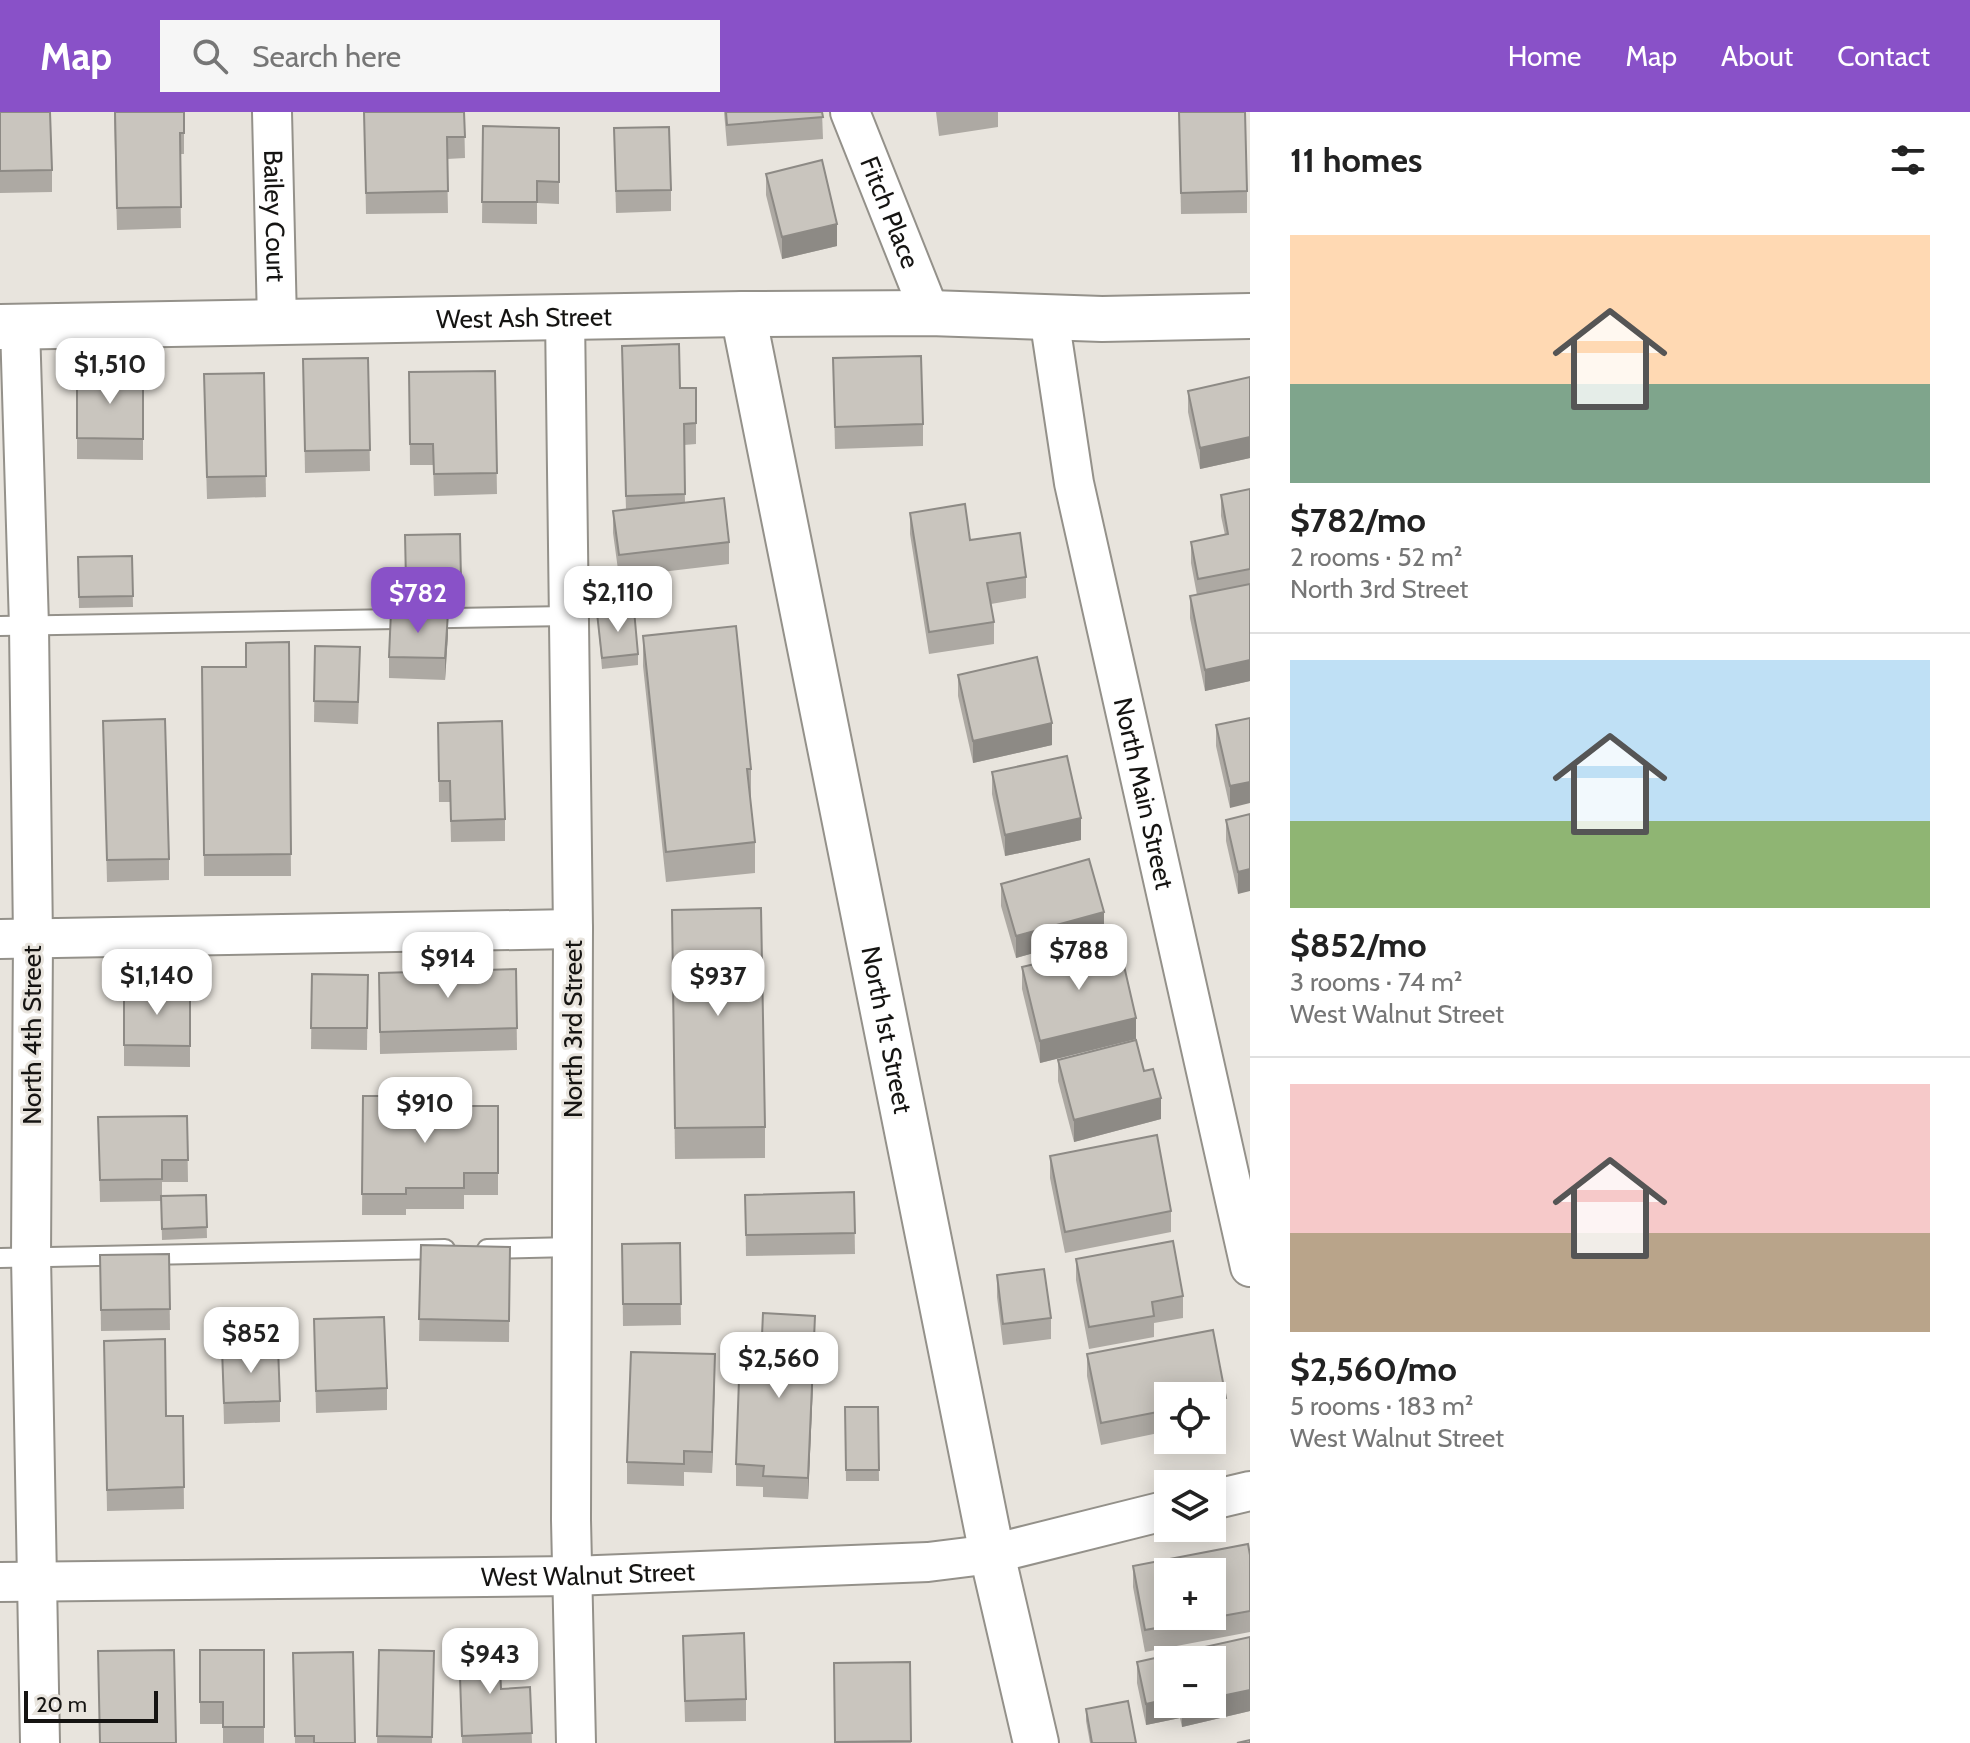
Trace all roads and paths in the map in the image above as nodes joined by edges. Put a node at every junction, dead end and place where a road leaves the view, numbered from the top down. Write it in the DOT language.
graph roads {
  1 [pos="272,112"];
  2 [pos="850,112"];
  3 [pos="930,313"];
  4 [pos="743,314"];
  5 [pos="565,316"];
  6 [pos="1250,316"];
  7 [pos="1049,317"];
  8 [pos="277,321"];
  9 [pos="10,326"];
  10 [pos="568,616"];
  11 [pos="15,626"];
  12 [pos="573,929"];
  13 [pos="16,939"];
  14 [pos="572,1247"];
  15 [pos="16,1257"];
  16 [pos="1250,1267"];
  17 [pos="1250,1491"];
  18 [pos="1226,1497"];
  19 [pos="1154,1514"];
  20 [pos="992,1554"];
  21 [pos="572,1576"];
  22 [pos="18,1582"];
  23 [pos="40,1743"];
  24 [pos="576,1743"];
  25 [pos="1036,1743"];
  1 -- 8 [label="street, Bailey Court"];
  2 -- 3 [label="street, Fitch Place"];
  3 -- 4 [label="street, West Ash Street"];
  3 -- 7 [label="street, West Ash Street"];
  4 -- 5 [label="street, West Ash Street"];
  4 -- 20 [label="street, North 1st Street"];
  5 -- 8 [label="street, West Ash Street"];
  5 -- 10 [label="street, North 3rd Street"];
  6 -- 7 [label="street, West Ash Street"];
  7 -- 16 [label="street, North Main Street"];
  8 -- 9 [label="street, West Ash Street"];
  9 -- 11 [label="street, North 4th Street"];
  10 -- 11 [label="lane"];
  10 -- 12 [label="street, North 3rd Street"];
  11 -- 13 [label="street, North 4th Street"];
  12 -- 13 [label="street"];
  12 -- 14 [label="street, North 3rd Street"];
  13 -- 15 [label="street, North 4th Street"];
  14 -- 15 [label="lane"];
  14 -- 21 [label="street, North 3rd Street"];
  15 -- 22 [label="street, North 4th Street"];
  17 -- 18 [label="street"];
  19 -- 20 [label="street, West Walnut Street"];
  20 -- 21 [label="street, West Walnut Street"];
  20 -- 25 [label="street, North 1st Street"];
  21 -- 22 [label="street, West Walnut Street"];
  21 -- 24 [label="street, North 3rd Street"];
  22 -- 23 [label="street, North 4th Street"];
}
